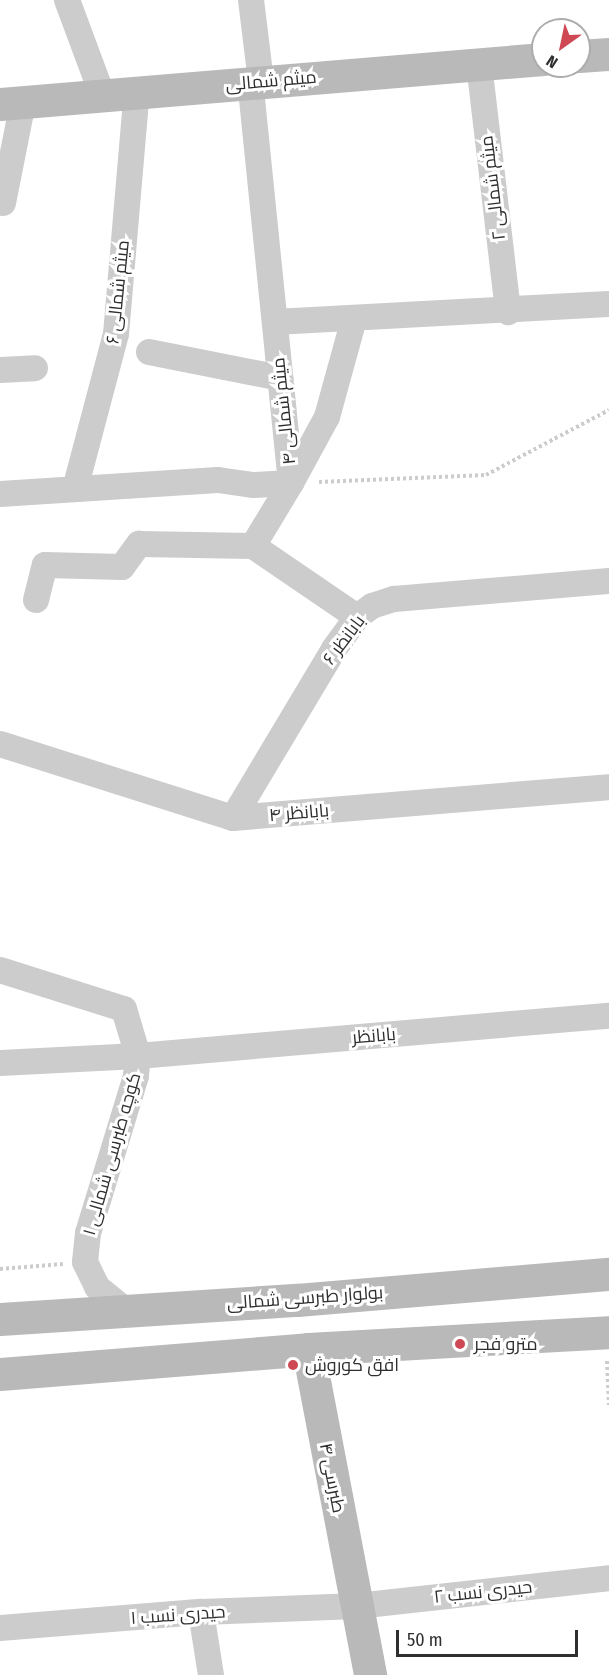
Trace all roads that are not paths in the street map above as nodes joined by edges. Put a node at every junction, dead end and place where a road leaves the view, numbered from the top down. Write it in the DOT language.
graph roads {
  1 [pos="67,0"];
  2 [pos="251,0"];
  3 [pos="609,54"];
  4 [pos="591,55"];
  5 [pos="531,60"];
  6 [pos="479,64"];
  7 [pos="256,82"];
  8 [pos="137,91"];
  9 [pos="102,94"];
  10 [pos="11,103"];
  11 [pos="3,203"];
  12 [pos="609,304"];
  13 [pos="508,312"];
  14 [pos="354,319"];
  15 [pos="275,322"];
  16 [pos="149,351"];
  17 [pos="35,368"];
  18 [pos="0,370"];
  19 [pos="280,378"];
  20 [pos="291,483"];
  21 [pos="75,489"];
  22 [pos="0,494"];
  23 [pos="253,546"];
  24 [pos="609,581"];
  25 [pos="36,600"];
  26 [pos="357,617"];
  27 [pos="0,744"];
  28 [pos="609,787"];
  29 [pos="232,818"];
  30 [pos="0,970"];
  31 [pos="609,1016"];
  32 [pos="138,1056"];
  33 [pos="0,1063"];
  34 [pos="609,1274"];
  35 [pos="124,1309"];
  36 [pos="0,1319"];
  37 [pos="607,1332"];
  38 [pos="308,1349"];
  39 [pos="0,1374"];
  40 [pos="609,1578"];
  41 [pos="357,1606"];
  42 [pos="201,1612"];
  43 [pos="0,1628"];
  44 [pos="211,1675"];
  45 [pos="370,1675"];
  1 -- 9 [label="street"];
  2 -- 7 [label="street, میثم شمالی ۴"];
  3 -- 4 [label="main road"];
  5 -- 6 [label="main road, میثم شمالی"];
  6 -- 7 [label="main road, میثم شمالی"];
  6 -- 13 [label="street, میثم شمالی ۲"];
  7 -- 8 [label="main road, میثم شمالی"];
  7 -- 15 [label="street, میثم شمالی ۴"];
  8 -- 9 [label="main road, میثم شمالی"];
  8 -- 21 [label="street, میثم شمالی ۶"];
  9 -- 10 [label="main road, میثم شمالی"];
  10 -- 11 [label="street"];
  12 -- 13 [label="street"];
  13 -- 14 [label="street"];
  14 -- 15 [label="street"];
  14 -- 20 [label="street"];
  15 -- 19 [label="street, میثم شمالی ۴"];
  16 -- 19 [label="street"];
  17 -- 18 [label="street"];
  19 -- 20 [label="street, میثم شمالی ۴"];
  20 -- 21 [label="street"];
  20 -- 23 [label="street, میثم شمالی ۴"];
  21 -- 22 [label="street"];
  23 -- 25 [label="street"];
  23 -- 26 [label="street"];
  24 -- 26 [label="street, بابانظر ۶"];
  26 -- 29 [label="street, بابانظر ۶"];
  27 -- 29 [label="street, بابانظر ۴"];
  28 -- 29 [label="street, بابانظر ۴"];
  30 -- 32 [label="street"];
  31 -- 32 [label="street, بابانظر"];
  32 -- 33 [label="street, بابانظر"];
  32 -- 35 [label="street, کوچه طبرسی شمالی ۱"];
  34 -- 35 [label="main road, بولوار طبرسی شمالی"];
  35 -- 36 [label="main road, بولوار طبرسی شمالی"];
  37 -- 38 [label="main road"];
  38 -- 39 [label="main road"];
  38 -- 41 [label="main road, طبرسی ۴"];
  40 -- 41 [label="street, حیدری نسب ۲"];
  41 -- 42 [label="street, حیدری نسب ۱"];
  41 -- 45 [label="main road, طبرسی ۴"];
  42 -- 43 [label="street, حیدری نسب ۱"];
  42 -- 44 [label="street"];
}
